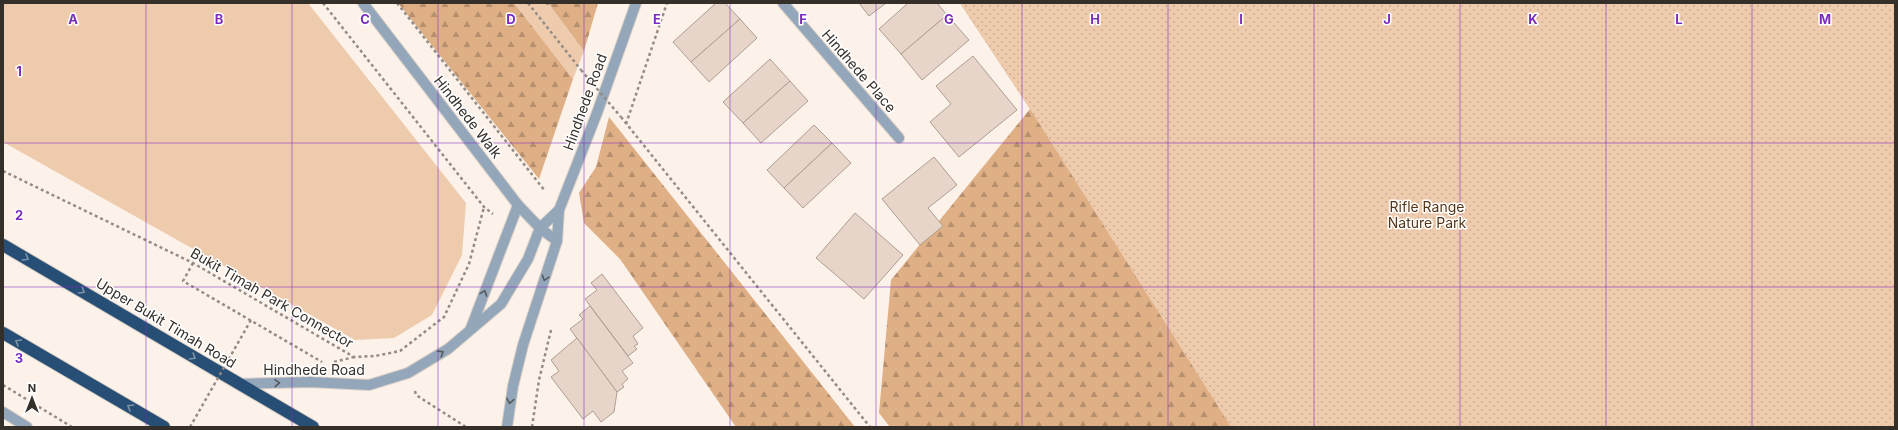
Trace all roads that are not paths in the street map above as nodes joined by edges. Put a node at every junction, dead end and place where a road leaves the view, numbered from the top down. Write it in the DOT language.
graph roads {
  1 [pos="362,3"];
  2 [pos="636,3"];
  3 [pos="783,3"];
  4 [pos="899,138"];
  5 [pos="518,205"];
  6 [pos="559,210"];
  7 [pos="540,228"];
  8 [pos="557,241"];
  9 [pos="3,245"];
  10 [pos="470,329"];
  11 [pos="3,333"];
  12 [pos="238,384"];
  13 [pos="3,412"];
  14 [pos="27,427"];
  15 [pos="164,427"];
  16 [pos="313,427"];
  17 [pos="507,427"];
  1 -- 5 [label="street, Hindhede Walk"];
  2 -- 6 [label="street, Hindhede Road"];
  3 -- 4 [label="street, Hindhede Place"];
  5 -- 7 [label="street, Hindhede Walk"];
  10 -- 5 [label="street, Hindhede Road, one-way"];
  6 -- 7 [label="street, Hindhede Road"];
  6 -- 8 [label="street, Hindhede Road"];
  7 -- 8 [label="street, Hindhede Walk"];
  7 -- 10 [label="street, Hindhede Road"];
  8 -- 17 [label="street, Hindhede Road, one-way"];
  9 -- 12 [label="highway, Upper Bukit Timah Road, one-way"];
  12 -- 10 [label="street, Hindhede Road, one-way"];
  15 -- 11 [label="highway, one-way"];
  12 -- 16 [label="highway, Upper Bukit Timah Road"];
  13 -- 14 [label="street"];
}
